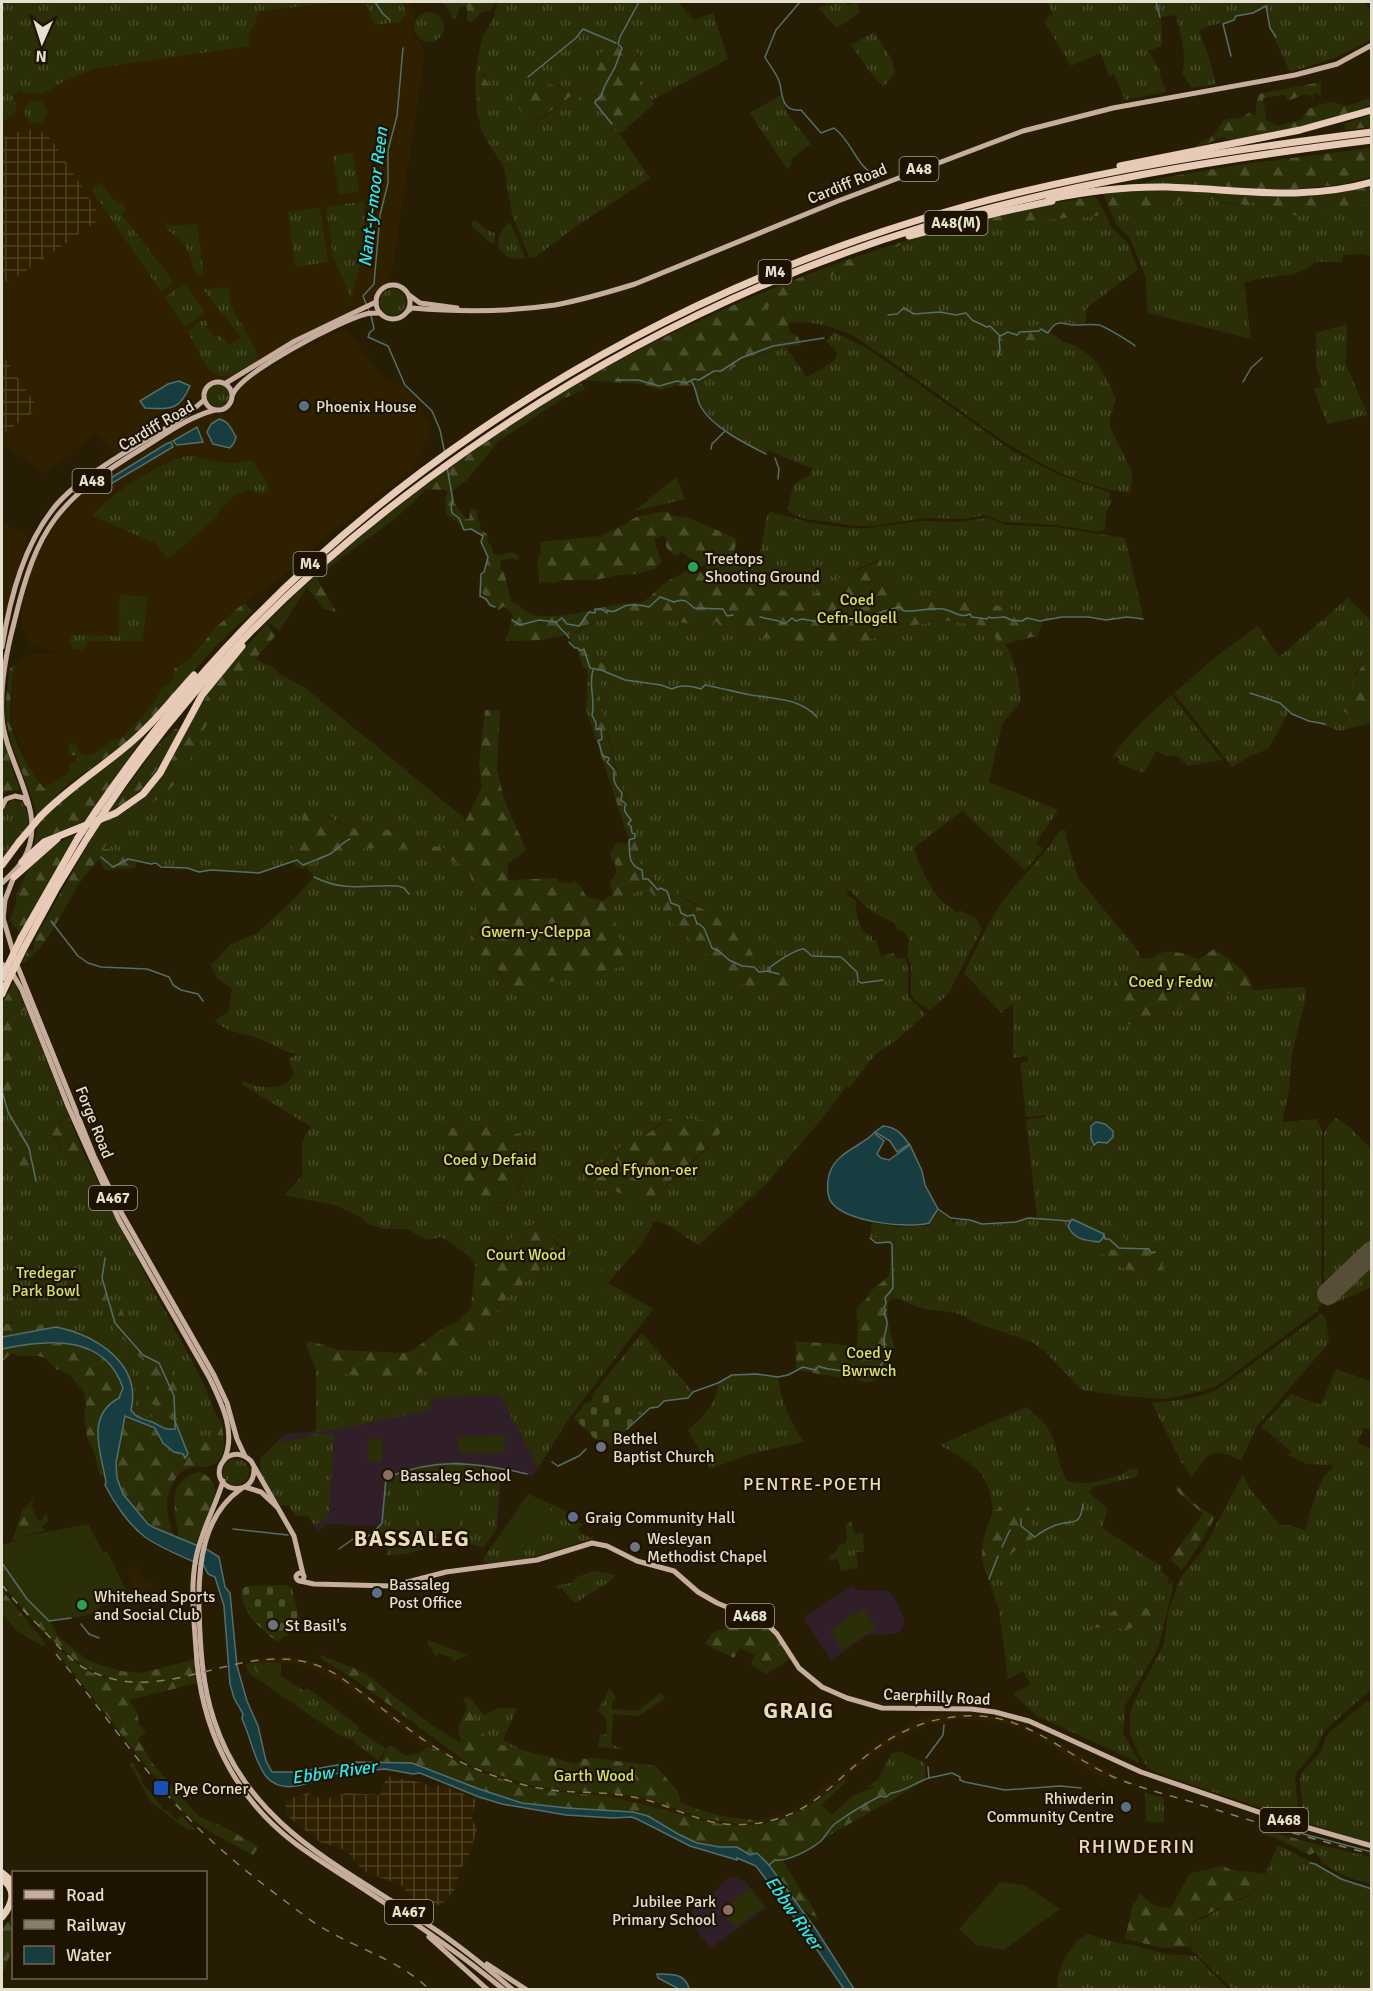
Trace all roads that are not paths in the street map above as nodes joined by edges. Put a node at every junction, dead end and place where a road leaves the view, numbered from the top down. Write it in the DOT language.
graph roads {
  1 [pos="1371,45"];
  2 [pos="1371,110"];
  3 [pos="1300,130"];
  4 [pos="1371,132"];
  5 [pos="1371,140"];
  6 [pos="1177,160"];
  7 [pos="1371,182"];
  8 [pos="1117,189"];
  9 [pos="986,205"];
  10 [pos="799,270"];
  11 [pos="408,295"];
  12 [pos="376,302"];
  13 [pos="473,310"];
  14 [pos="408,311"];
  15 [pos="380,313"];
  16 [pos="577,374"];
  17 [pos="226,383"];
  18 [pos="233,394"];
  19 [pos="204,400"];
  20 [pos="214,410"];
  21 [pos="294,578"];
  22 [pos="287,595"];
  23 [pos="2,647"];
  24 [pos="2,807"];
  25 [pos="29,808"];
  26 [pos="62,835"];
  27 [pos="22,862"];
  28 [pos="2,865"];
  29 [pos="14,877"];
  30 [pos="2,883"];
  31 [pos="3,918"];
  32 [pos="2,928"];
  33 [pos="4,966"];
  34 [pos="2,978"];
  35 [pos="2,994"];
  36 [pos="245,1456"];
  37 [pos="224,1460"];
  38 [pos="254,1468"];
  39 [pos="222,1481"];
  40 [pos="243,1488"];
  41 [pos="279,1508"];
  42 [pos="202,1545"];
  43 [pos="197,1569"];
  44 [pos="1371,1846"];
  45 [pos="2,1879"];
  46 [pos="373,1895"];
  47 [pos="2,1917"];
  48 [pos="430,1926"];
  49 [pos="488,1989"];
  50 [pos="504,1989"];
  51 [pos="513,1989"];
  52 [pos="527,1989"];
  1 -- 13 [label="main road, Cardiff Road / A48"];
  2 -- 3 [label="highway, A48(M)"];
  3 -- 6 [label="highway, A48(M)"];
  3 -- 9 [label="highway, A48(M)"];
  4 -- 6 [label="highway, M4"];
  5 -- 9 [label="highway, M4"];
  6 -- 9 [label="highway, M4"];
  7 -- 8 [label="highway, A48(M)"];
  8 -- 9 [label="highway, A48(M)"];
  8 -- 10 [label="highway, A48(M)"];
  9 -- 10 [label="highway, M4"];
  9 -- 16 [label="highway, M4"];
  10 -- 16 [label="highway, M4"];
  11 -- 12 [label="main road"];
  11 -- 13 [label="main road, Cardiff Road / A48"];
  11 -- 14 [label="main road"];
  12 -- 15 [label="main road"];
  12 -- 17 [label="main road, Cardiff Road"];
  13 -- 14 [label="main road, Cardiff Road / A48"];
  14 -- 15 [label="main road"];
  15 -- 18 [label="main road, Cardiff Road"];
  16 -- 21 [label="highway, M4"];
  16 -- 22 [label="highway, M4"];
  17 -- 18 [label="main road"];
  17 -- 19 [label="main road, Cardiff Road"];
  18 -- 20 [label="main road, Cardiff Road"];
  19 -- 20 [label="main road, Cardiff Road"];
  19 -- 23 [label="main road, Cardiff Road / A48"];
  20 -- 25 [label="main road, Cardiff Road / A48"];
  21 -- 28 [label="highway, M4, bridge"];
  21 -- 34 [label="highway, M4, bridge"];
  22 -- 26 [label="highway, M4"];
  22 -- 35 [label="highway, M4, bridge"];
  24 -- 25 [label="main road"];
  25 -- 27 [label="main road, Cardiff Road"];
  26 -- 27 [label="highway, M4"];
  26 -- 29 [label="highway, M4"];
  27 -- 29 [label="main road"];
  27 -- 30 [label="main road, Cardiff Road"];
  29 -- 31 [label="main road"];
  31 -- 32 [label="main road"];
  31 -- 36 [label="main road, Forge Road / A467"];
  33 -- 37 [label="main road, Forge Road / A467"];
  36 -- 37 [label="main road"];
  36 -- 38 [label="main road"];
  37 -- 39 [label="main road"];
  38 -- 40 [label="main road"];
  38 -- 41 [label="main road"];
  39 -- 40 [label="main road"];
  39 -- 42 [label="main road, A467"];
  40 -- 41 [label="main road"];
  40 -- 42 [label="main road, A467"];
  41 -- 44 [label="main road, Caerphilly Road / A468"];
  42 -- 43 [label="main road, A467"];
  43 -- 46 [label="main road, A467"];
  43 -- 48 [label="main road, A467"];
  45 -- 47 [label="highway"];
  46 -- 49 [label="main road"];
  46 -- 50 [label="main road, A467"];
  48 -- 51 [label="main road, A467"];
  48 -- 52 [label="main road"];
}
